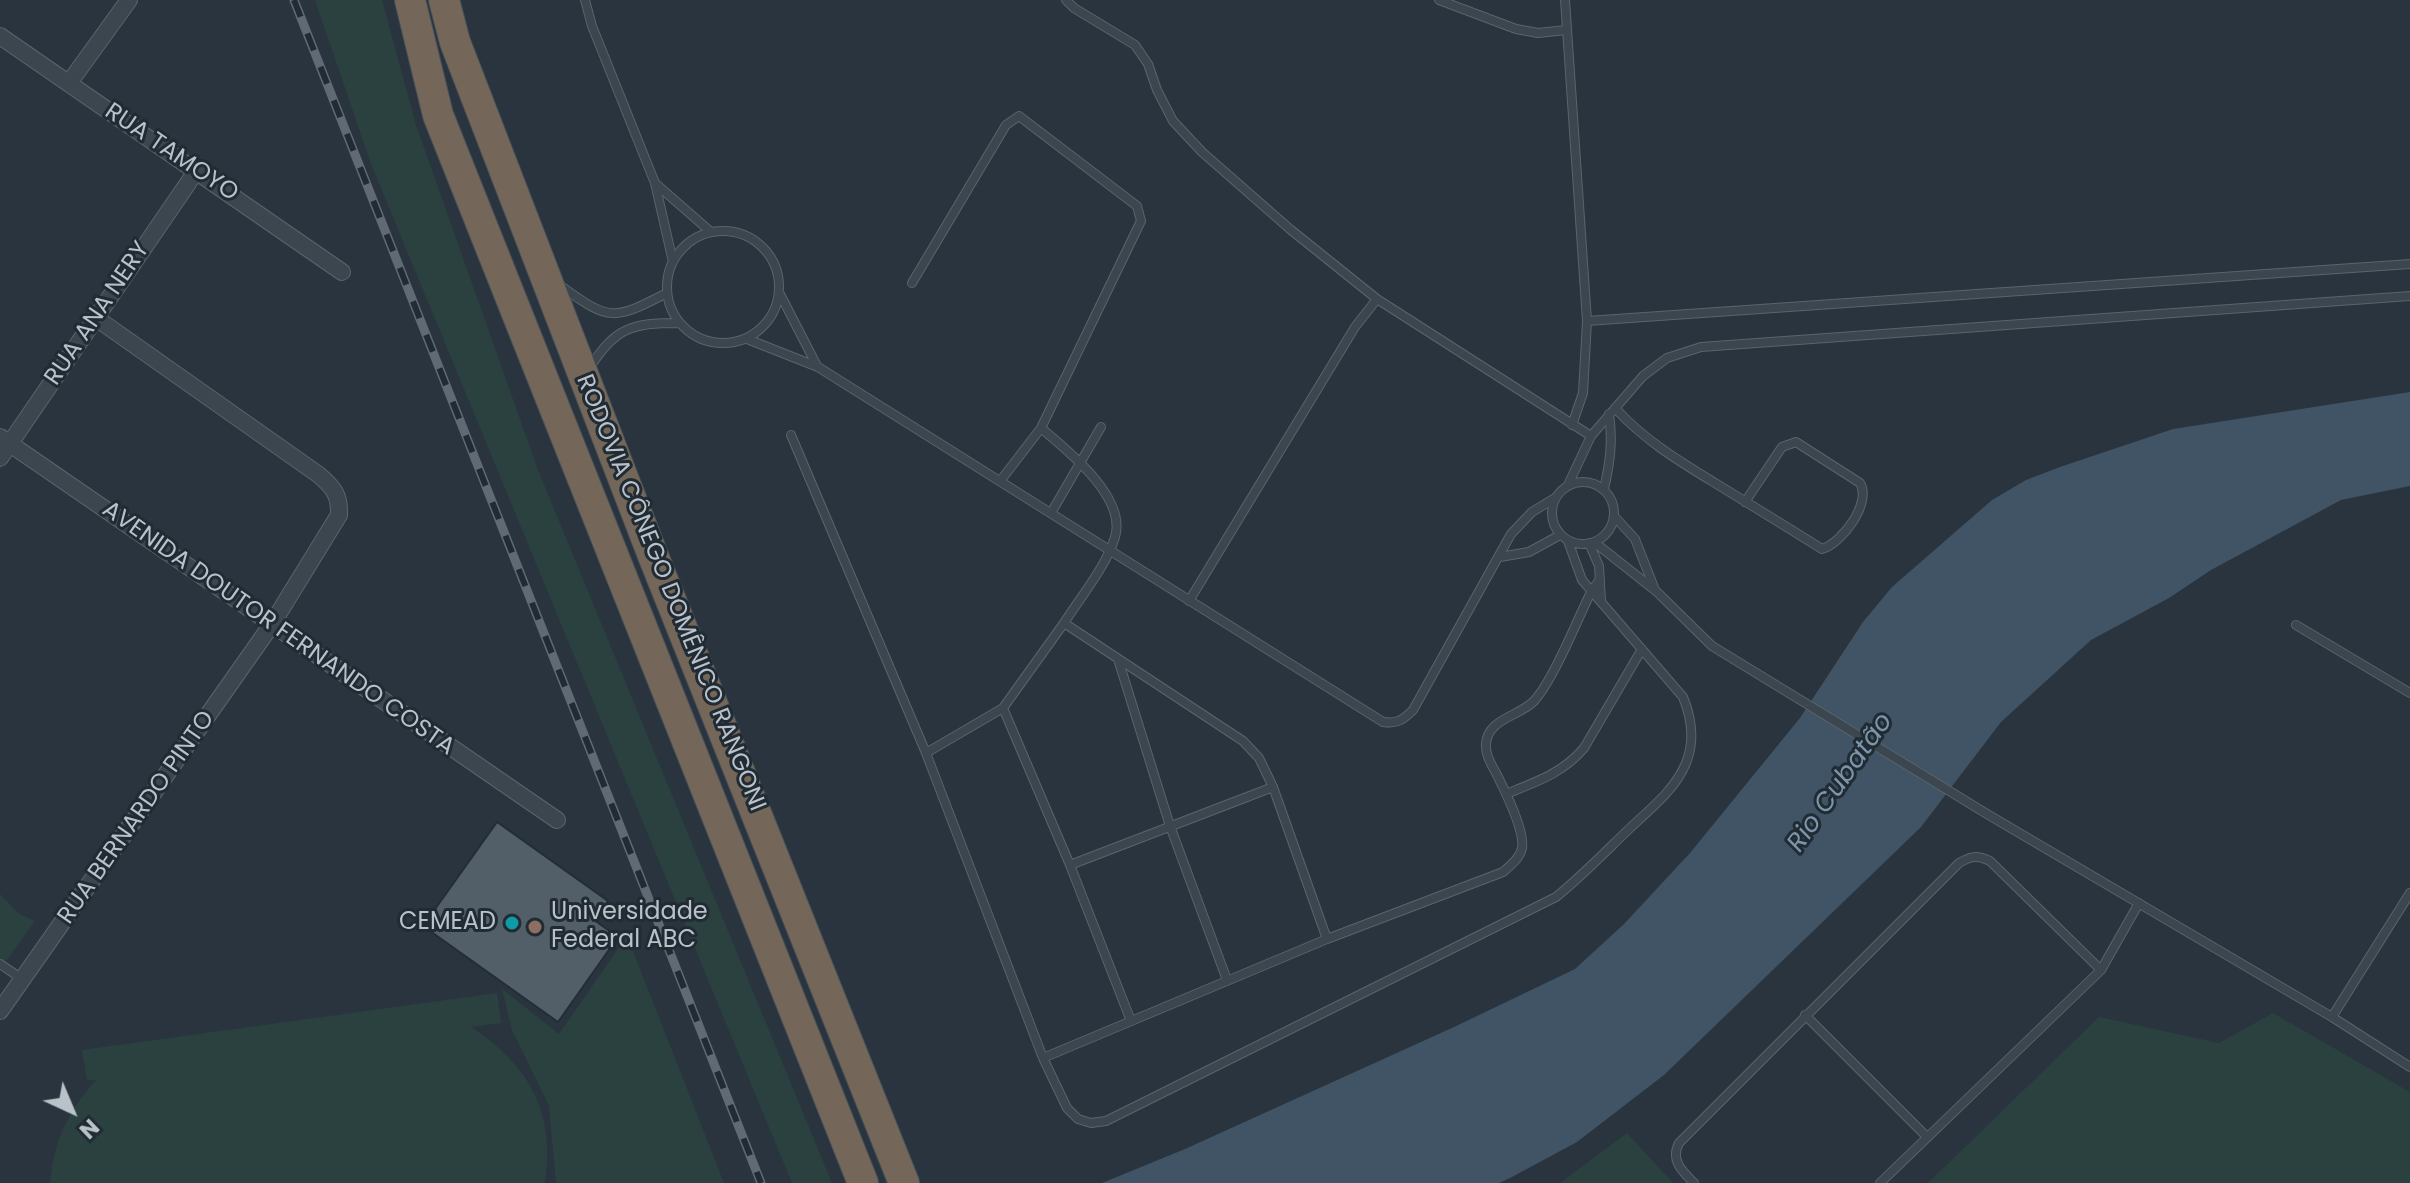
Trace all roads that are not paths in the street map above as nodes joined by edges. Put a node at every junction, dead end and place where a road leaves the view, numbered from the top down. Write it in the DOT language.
graph roads {
  1 [pos="129,0"];
  2 [pos="410,0"];
  3 [pos="444,0"];
  4 [pos="585,0"];
  5 [pos="1066,0"];
  6 [pos="1439,0"];
  7 [pos="1565,0"];
  8 [pos="1566,30"];
  9 [pos="0,36"];
  10 [pos="69,83"];
  11 [pos="197,170"];
  12 [pos="655,183"];
  13 [pos="711,232"];
  14 [pos="673,263"];
  15 [pos="2410,264"];
  16 [pos="342,272"];
  17 [pos="545,274"];
  18 [pos="912,283"];
  19 [pos="667,293"];
  20 [pos="780,294"];
  21 [pos="2410,296"];
  22 [pos="1377,299"];
  23 [pos="96,318"];
  24 [pos="1587,321"];
  25 [pos="679,323"];
  26 [pos="747,339"];
  27 [pos="818,367"];
  28 [pos="584,376"];
  29 [pos="1612,411"];
  30 [pos="1572,425"];
  31 [pos="1101,427"];
  32 [pos="1041,428"];
  33 [pos="791,435"];
  34 [pos="1591,436"];
  35 [pos="3,446"];
  36 [pos="1081,462"];
  37 [pos="1001,480"];
  38 [pos="1568,485"];
  39 [pos="1604,489"];
  40 [pos="1555,498"];
  41 [pos="1745,502"];
  42 [pos="1051,513"];
  43 [pos="1614,516"];
  44 [pos="1564,538"];
  45 [pos="1592,542"];
  46 [pos="1110,550"];
  47 [pos="1500,557"];
  48 [pos="1600,579"];
  49 [pos="1656,591"];
  50 [pos="1591,592"];
  51 [pos="1189,601"];
  52 [pos="1601,602"];
  53 [pos="1064,623"];
  54 [pos="272,624"];
  55 [pos="2296,625"];
  56 [pos="1642,649"];
  57 [pos="1117,658"];
  58 [pos="2410,693"];
  59 [pos="1003,708"];
  60 [pos="926,753"];
  61 [pos="1273,787"];
  62 [pos="1506,794"];
  63 [pos="557,820"];
  64 [pos="1170,826"];
  65 [pos="1070,865"];
  66 [pos="2410,893"];
  67 [pos="2139,903"];
  68 [pos="1327,939"];
  69 [pos="0,964"];
  70 [pos="2101,970"];
  71 [pos="23,979"];
  72 [pos="1227,980"];
  73 [pos="0,1011"];
  74 [pos="1805,1015"];
  75 [pos="2332,1017"];
  76 [pos="1131,1021"];
  77 [pos="1043,1058"];
  78 [pos="2410,1067"];
  79 [pos="1927,1137"];
  80 [pos="863,1183"];
  81 [pos="904,1183"];
  82 [pos="1694,1183"];
  83 [pos="1880,1183"];
  1 -- 10 [label="street"];
  2 -- 80 [label="highway, RODOVIA CÔNEGO DOMÊNICO RANGONI"];
  3 -- 17 [label="highway, RODOVIA CÔNEGO DOMÊNICO RANGONI"];
  4 -- 12 [label="lane"];
  5 -- 22 [label="lane"];
  6 -- 8 [label="lane"];
  7 -- 8 [label="lane"];
  8 -- 24 [label="lane"];
  9 -- 10 [label="street, RUA TAMOYO"];
  10 -- 11 [label="street, RUA TAMOYO"];
  11 -- 16 [label="street, RUA TAMOYO"];
  11 -- 23 [label="street, RUA ANA NERY"];
  12 -- 13 [label="lane"];
  12 -- 14 [label="lane"];
  13 -- 14 [label="lane"];
  13 -- 20 [label="lane"];
  14 -- 19 [label="lane"];
  15 -- 24 [label="lane"];
  17 -- 19 [label="lane"];
  17 -- 28 [label="highway, RODOVIA CÔNEGO DOMÊNICO RANGONI"];
  18 -- 32 [label="lane"];
  19 -- 25 [label="lane"];
  20 -- 26 [label="lane"];
  20 -- 27 [label="lane"];
  21 -- 29 [label="lane"];
  22 -- 30 [label="lane"];
  22 -- 51 [label="lane"];
  23 -- 35 [label="street, RUA ANA NERY"];
  23 -- 54 [label="street, RUA BERNARDO PINTO"];
  24 -- 30 [label="lane"];
  25 -- 26 [label="lane"];
  25 -- 28 [label="lane"];
  26 -- 27 [label="lane"];
  27 -- 37 [label="lane"];
  28 -- 81 [label="highway, RODOVIA CÔNEGO DOMÊNICO RANGONI"];
  29 -- 34 [label="lane"];
  29 -- 39 [label="lane"];
  29 -- 41 [label="lane"];
  30 -- 34 [label="lane"];
  31 -- 36 [label="lane"];
  32 -- 36 [label="lane"];
  32 -- 37 [label="lane"];
  33 -- 60 [label="lane"];
  34 -- 38 [label="lane"];
  35 -- 54 [label="street, AVENIDA DOUTOR FERNANDO COSTA"];
  36 -- 42 [label="lane"];
  36 -- 46 [label="lane"];
  37 -- 42 [label="lane"];
  38 -- 39 [label="lane"];
  38 -- 40 [label="lane"];
  39 -- 43 [label="lane"];
  40 -- 44 [label="lane"];
  40 -- 47 [label="lane"];
  41 -- 41 [label="lane"];
  42 -- 46 [label="lane"];
  43 -- 45 [label="lane"];
  43 -- 49 [label="lane"];
  44 -- 45 [label="lane"];
  44 -- 47 [label="lane"];
  44 -- 50 [label="lane"];
  45 -- 48 [label="lane"];
  45 -- 49 [label="lane"];
  46 -- 51 [label="lane"];
  46 -- 53 [label="lane"];
  47 -- 51 [label="lane"];
  48 -- 50 [label="lane"];
  48 -- 52 [label="lane"];
  49 -- 67 [label="lane"];
  50 -- 52 [label="lane"];
  50 -- 62 [label="lane"];
  52 -- 56 [label="lane"];
  53 -- 57 [label="lane"];
  53 -- 59 [label="lane"];
  54 -- 63 [label="street, AVENIDA DOUTOR FERNANDO COSTA"];
  54 -- 71 [label="street, RUA BERNARDO PINTO"];
  55 -- 58 [label="lane"];
  56 -- 62 [label="lane"];
  56 -- 77 [label="lane"];
  57 -- 61 [label="lane"];
  57 -- 64 [label="lane"];
  59 -- 60 [label="lane"];
  59 -- 65 [label="lane"];
  60 -- 77 [label="lane"];
  61 -- 64 [label="lane"];
  61 -- 68 [label="lane"];
  62 -- 68 [label="lane"];
  64 -- 65 [label="lane"];
  64 -- 72 [label="lane"];
  65 -- 76 [label="lane"];
  66 -- 75 [label="lane"];
  67 -- 70 [label="lane"];
  67 -- 75 [label="lane"];
  68 -- 72 [label="lane"];
  69 -- 71 [label="lane"];
  70 -- 74 [label="lane"];
  70 -- 79 [label="lane"];
  71 -- 73 [label="street, RUA BERNARDO PINTO"];
  72 -- 76 [label="lane"];
  74 -- 79 [label="lane"];
  74 -- 82 [label="lane"];
  75 -- 78 [label="lane"];
  76 -- 77 [label="lane"];
  79 -- 83 [label="lane"];
}
